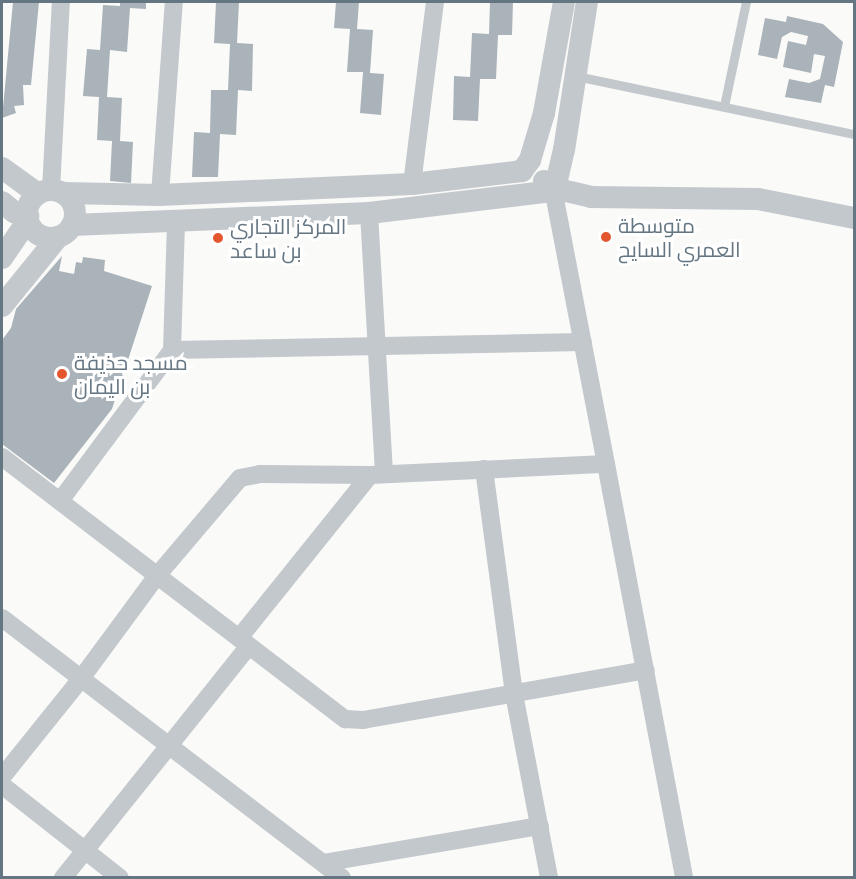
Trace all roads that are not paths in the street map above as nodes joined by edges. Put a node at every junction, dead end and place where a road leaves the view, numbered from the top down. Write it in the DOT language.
graph roads {
  1 [pos="61,2"];
  2 [pos="174,2"];
  3 [pos="435,2"];
  4 [pos="564,2"];
  5 [pos="587,2"];
  6 [pos="746,2"];
  7 [pos="574,76"];
  8 [pos="724,106"];
  9 [pos="855,134"];
  10 [pos="2,168"];
  11 [pos="526,168"];
  12 [pos="412,184"];
  13 [pos="553,188"];
  14 [pos="51,192"];
  15 [pos="160,195"];
  16 [pos="2,202"];
  17 [pos="369,213"];
  18 [pos="28,218"];
  19 [pos="855,218"];
  20 [pos="176,223"];
  21 [pos="65,231"];
  22 [pos="2,258"];
  23 [pos="2,306"];
  24 [pos="583,342"];
  25 [pos="376,344"];
  26 [pos="172,350"];
  27 [pos="2,457"];
  28 [pos="606,464"];
  29 [pos="484,469"];
  30 [pos="377,475"];
  31 [pos="60,501"];
  32 [pos="156,577"];
  33 [pos="2,618"];
  34 [pos="244,642"];
  35 [pos="646,670"];
  36 [pos="80,680"];
  37 [pos="514,694"];
  38 [pos="170,743"];
  39 [pos="2,777"];
  40 [pos="2,785"];
  41 [pos="540,826"];
  42 [pos="84,850"];
  43 [pos="323,863"];
  44 [pos="63,878"];
  45 [pos="120,878"];
  46 [pos="342,878"];
  47 [pos="549,878"];
  48 [pos="684,878"];
  1 -- 14 [label="street"];
  2 -- 15 [label="street"];
  3 -- 12 [label="street"];
  4 -- 11 [label="street"];
  5 -- 7 [label="street"];
  6 -- 8 [label="lane"];
  7 -- 8 [label="lane"];
  7 -- 13 [label="street"];
  8 -- 9 [label="lane"];
  10 -- 14 [label="street"];
  11 -- 12 [label="street"];
  11 -- 13 [label="street"];
  12 -- 15 [label="street"];
  13 -- 17 [label="street"];
  13 -- 19 [label="street"];
  13 -- 24 [label="street"];
  14 -- 15 [label="street"];
  14 -- 18 [label="street"];
  14 -- 21 [label="street"];
  16 -- 18 [label="street"];
  17 -- 20 [label="street"];
  17 -- 25 [label="street"];
  18 -- 21 [label="street"];
  18 -- 22 [label="street"];
  20 -- 21 [label="street"];
  20 -- 26 [label="street"];
  21 -- 23 [label="street"];
  24 -- 25 [label="street"];
  24 -- 28 [label="street"];
  25 -- 26 [label="street"];
  25 -- 30 [label="street"];
  26 -- 31 [label="street"];
  27 -- 31 [label="street"];
  28 -- 29 [label="street"];
  28 -- 35 [label="street"];
  29 -- 30 [label="street"];
  29 -- 37 [label="street"];
  30 -- 32 [label="street"];
  30 -- 34 [label="street"];
  31 -- 32 [label="street"];
  32 -- 34 [label="street"];
  32 -- 36 [label="street"];
  33 -- 36 [label="street"];
  34 -- 37 [label="street"];
  34 -- 38 [label="street"];
  35 -- 37 [label="street"];
  35 -- 48 [label="street"];
  36 -- 38 [label="street"];
  36 -- 39 [label="street"];
  37 -- 41 [label="street"];
  38 -- 42 [label="street"];
  38 -- 43 [label="street"];
  40 -- 42 [label="street"];
  41 -- 43 [label="street"];
  41 -- 47 [label="street"];
  42 -- 44 [label="street"];
  42 -- 45 [label="street"];
  43 -- 46 [label="street"];
}
